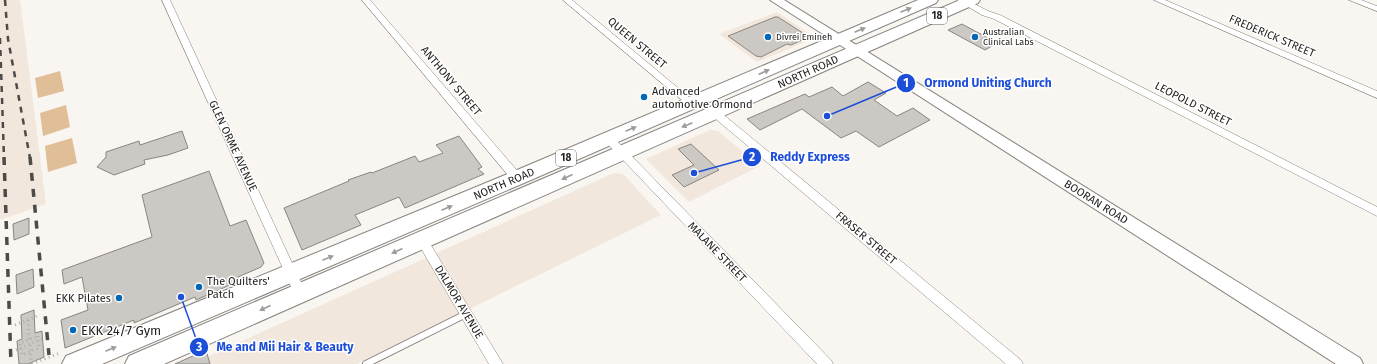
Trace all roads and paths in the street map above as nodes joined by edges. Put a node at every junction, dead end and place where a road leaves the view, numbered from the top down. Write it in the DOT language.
graph roads {
  1 [pos="166,0"];
  2 [pos="366,0"];
  3 [pos="567,0"];
  4 [pos="776,0"];
  5 [pos="931,0"];
  6 [pos="1158,0"];
  7 [pos="1352,0"];
  8 [pos="968,1"];
  9 [pos="1377,9"];
  10 [pos="839,40"];
  11 [pos="857,51"];
  12 [pos="782,64"];
  13 [pos="799,76"];
  14 [pos="1377,95"];
  15 [pos="692,104"];
  16 [pos="715,113"];
  17 [pos="615,146"];
  18 [pos="517,178"];
  19 [pos="1377,212"];
  20 [pos="422,240"];
  21 [pos="296,283"];
  22 [pos="466,314"];
  23 [pos="40,315"];
  24 [pos="28,320"];
  25 [pos="15,325"];
  26 [pos="30,339"];
  27 [pos="42,339"];
  28 [pos="30,345"];
  29 [pos="16,350"];
  30 [pos="30,352"];
  31 [pos="164,359"];
  32 [pos="31,364"];
  33 [pos="75,364"];
  34 [pos="138,364"];
  35 [pos="366,364"];
  36 [pos="496,364"];
  37 [pos="826,364"];
  38 [pos="1016,364"];
  39 [pos="1353,364"];
  1 -- 21 [label="street, GLEN ORME AVENUE"];
  2 -- 18 [label="street, ANTHONY STREET"];
  3 -- 15 [label="street, QUEEN STREET"];
  4 -- 10 [label="street, BOORAN ROAD"];
  10 -- 5 [label="highway, NORTH ROAD / 18, one-way"];
  6 -- 14 [label="street, FREDERICK STREET"];
  7 -- 9 [label="street"];
  8 -- 11 [label="highway, NORTH ROAD / 18"];
  8 -- 19 [label="street, LEOPOLD STREET"];
  10 -- 11 [label="street, BOORAN ROAD"];
  10 -- 12 [label="highway, NORTH ROAD / 18"];
  11 -- 13 [label="highway, NORTH ROAD / 18"];
  11 -- 39 [label="street, BOORAN ROAD"];
  12 -- 13 [label="highway"];
  15 -- 12 [label="highway, NORTH ROAD / 18, one-way"];
  13 -- 16 [label="highway, NORTH ROAD / 18"];
  17 -- 15 [label="highway, NORTH ROAD / 18, one-way"];
  16 -- 17 [label="highway, NORTH ROAD / 18, one-way"];
  16 -- 38 [label="street, FRASER STREET"];
  17 -- 18 [label="highway, NORTH ROAD / 18"];
  17 -- 20 [label="highway, NORTH ROAD / 18, one-way"];
  17 -- 37 [label="street, MALANE STREET"];
  21 -- 18 [label="highway, NORTH ROAD / 18, one-way"];
  20 -- 21 [label="highway, NORTH ROAD / 18, one-way"];
  20 -- 22 [label="street, DALMOR AVENUE"];
  21 -- 31 [label="highway, NORTH ROAD / 18, one-way"];
  33 -- 21 [label="highway, NORTH ROAD / 18, one-way"];
  22 -- 35 [label="lane"];
  22 -- 36 [label="street, DALMOR AVENUE"];
  23 -- 24 [label="path"];
  24 -- 25 [label="path"];
  24 -- 26 [label="path"];
  26 -- 30 [label="path"];
  26 -- 30 [label="path"];
  27 -- 28 [label="path"];
  28 -- 29 [label="path"];
  28 -- 30 [label="path"];
  30 -- 32 [label="path"];
  31 -- 34 [label="highway, NORTH ROAD / 18"];
}
